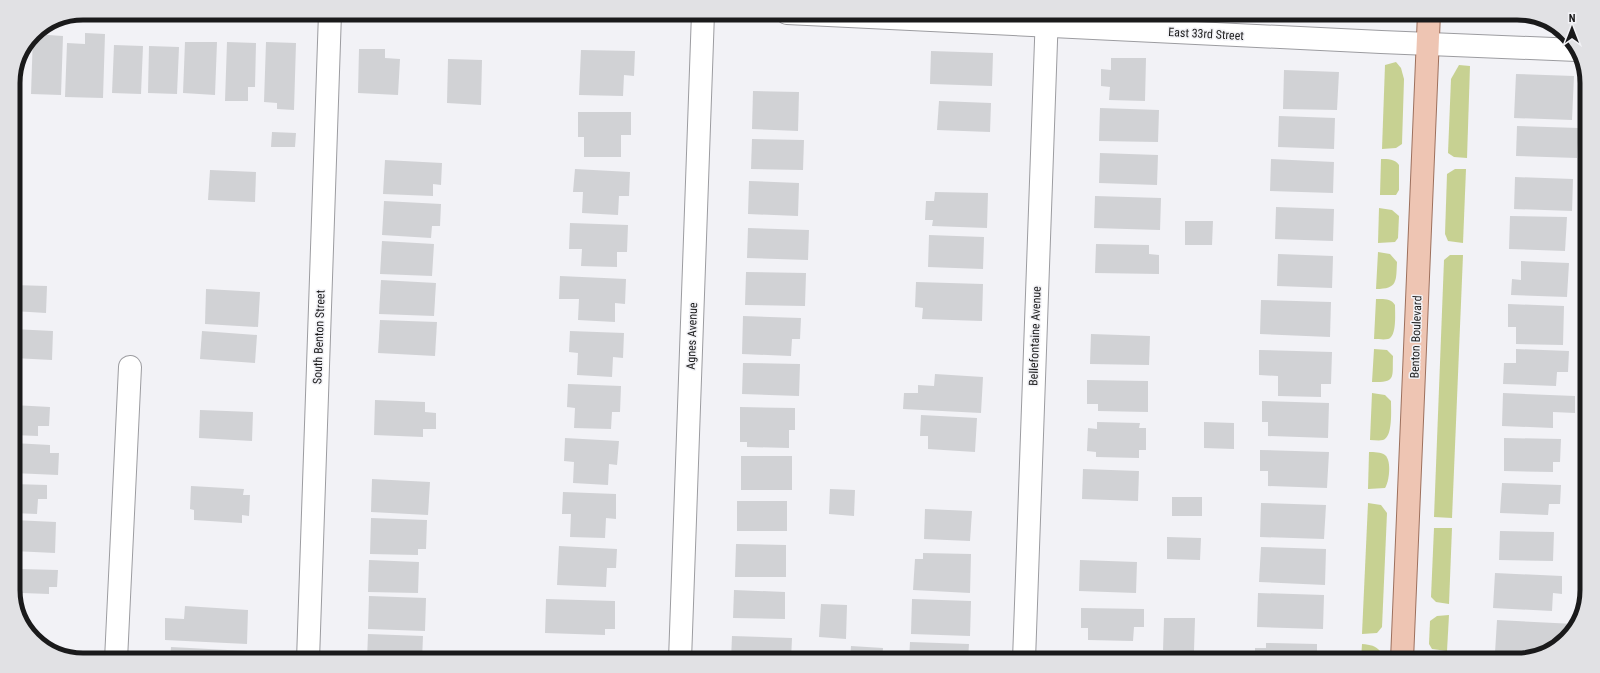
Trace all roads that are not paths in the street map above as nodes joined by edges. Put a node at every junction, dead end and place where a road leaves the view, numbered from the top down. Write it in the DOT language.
graph roads {
  1 [pos="330,20"];
  2 [pos="704,20"];
  3 [pos="1046,20"];
  4 [pos="1429,20"];
  5 [pos="1428,44"];
  6 [pos="1570,50"];
  7 [pos="130,367"];
  8 [pos="116,653"];
  9 [pos="308,653"];
  10 [pos="680,653"];
  11 [pos="1024,653"];
  12 [pos="1402,653"];
  1 -- 9 [label="street, South Benton Street"];
  2 -- 10 [label="street, Agnes Avenue"];
  3 -- 5 [label="street, East 33rd Street"];
  3 -- 11 [label="street, Bellefontaine Avenue"];
  4 -- 5 [label="main road, Benton Boulevard"];
  5 -- 6 [label="street, East 33rd Street"];
  5 -- 12 [label="main road, Benton Boulevard"];
  7 -- 8 [label="street"];
}
